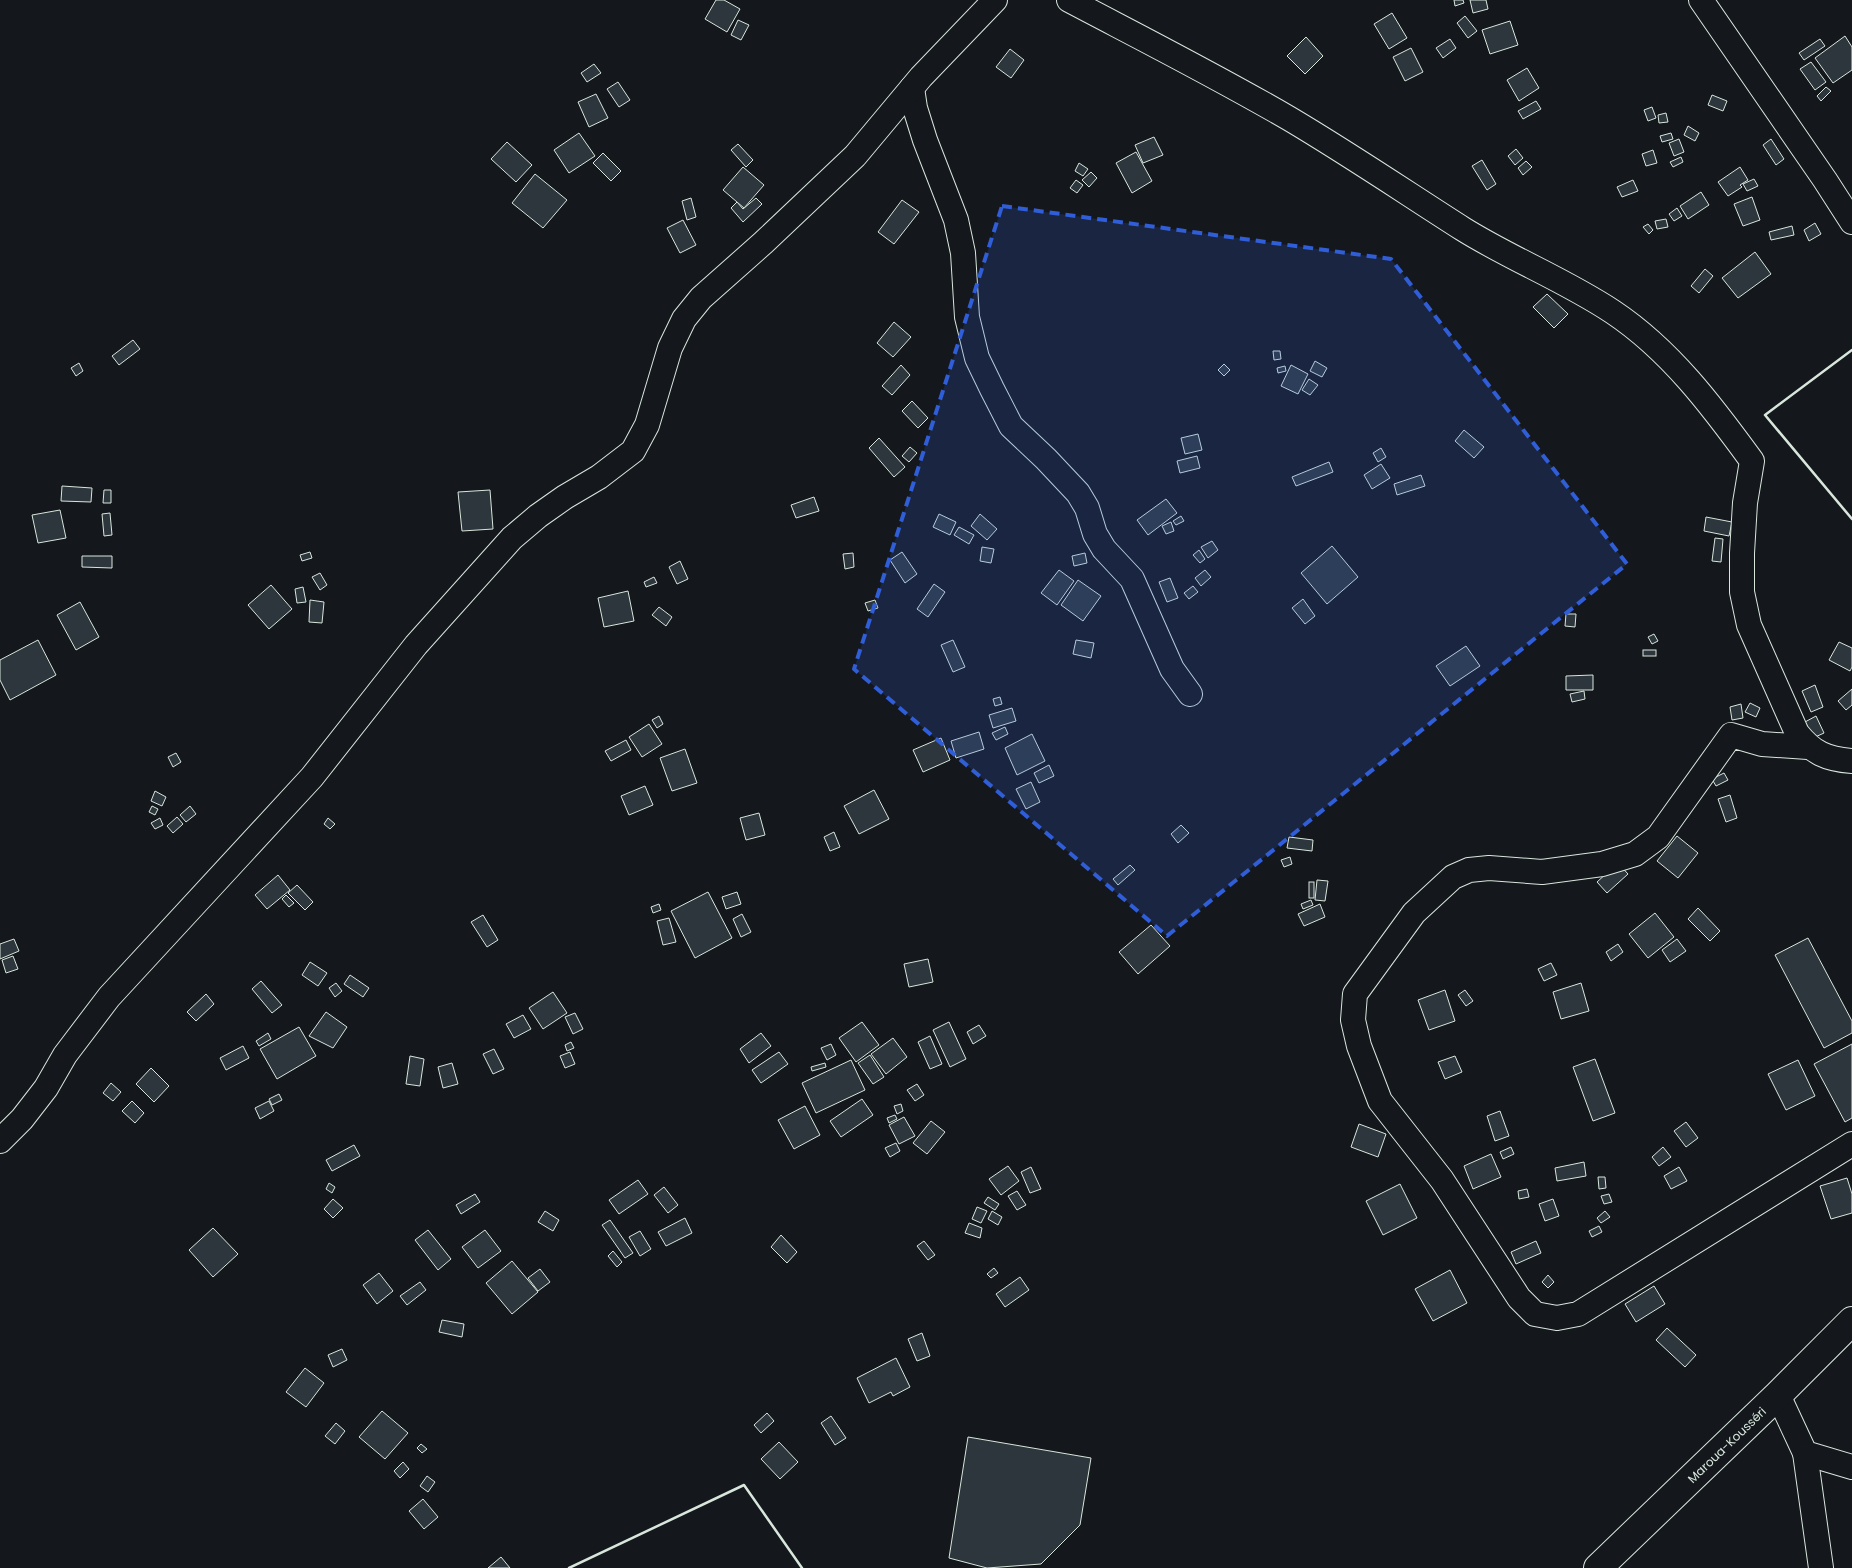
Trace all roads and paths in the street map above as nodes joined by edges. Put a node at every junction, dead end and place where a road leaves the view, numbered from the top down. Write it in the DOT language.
graph roads {
  1 [pos="995,0"];
  2 [pos="1070,0"];
  3 [pos="1701,0"];
  4 [pos="912,88"];
  5 [pos="1852,222"];
  6 [pos="1190,694"];
  7 [pos="1808,747"];
  8 [pos="1852,761"];
  9 [pos="0,1141"];
  10 [pos="1852,1144"];
  11 [pos="1852,1320"];
  12 [pos="1778,1395"];
  13 [pos="1805,1453"];
  14 [pos="1852,1467"];
  15 [pos="1598,1568"];
  16 [pos="1821,1568"];
  1 -- 4 [label="street"];
  2 -- 7 [label="street"];
  3 -- 5 [label="street"];
  4 -- 6 [label="street"];
  4 -- 9 [label="street"];
  7 -- 8 [label="street"];
  7 -- 10 [label="street"];
  11 -- 12 [label="highway, Maroua-Kousséri"];
  12 -- 13 [label="street"];
  12 -- 15 [label="highway, Maroua-Kousséri"];
  13 -- 14 [label="street"];
  13 -- 16 [label="street"];
}
